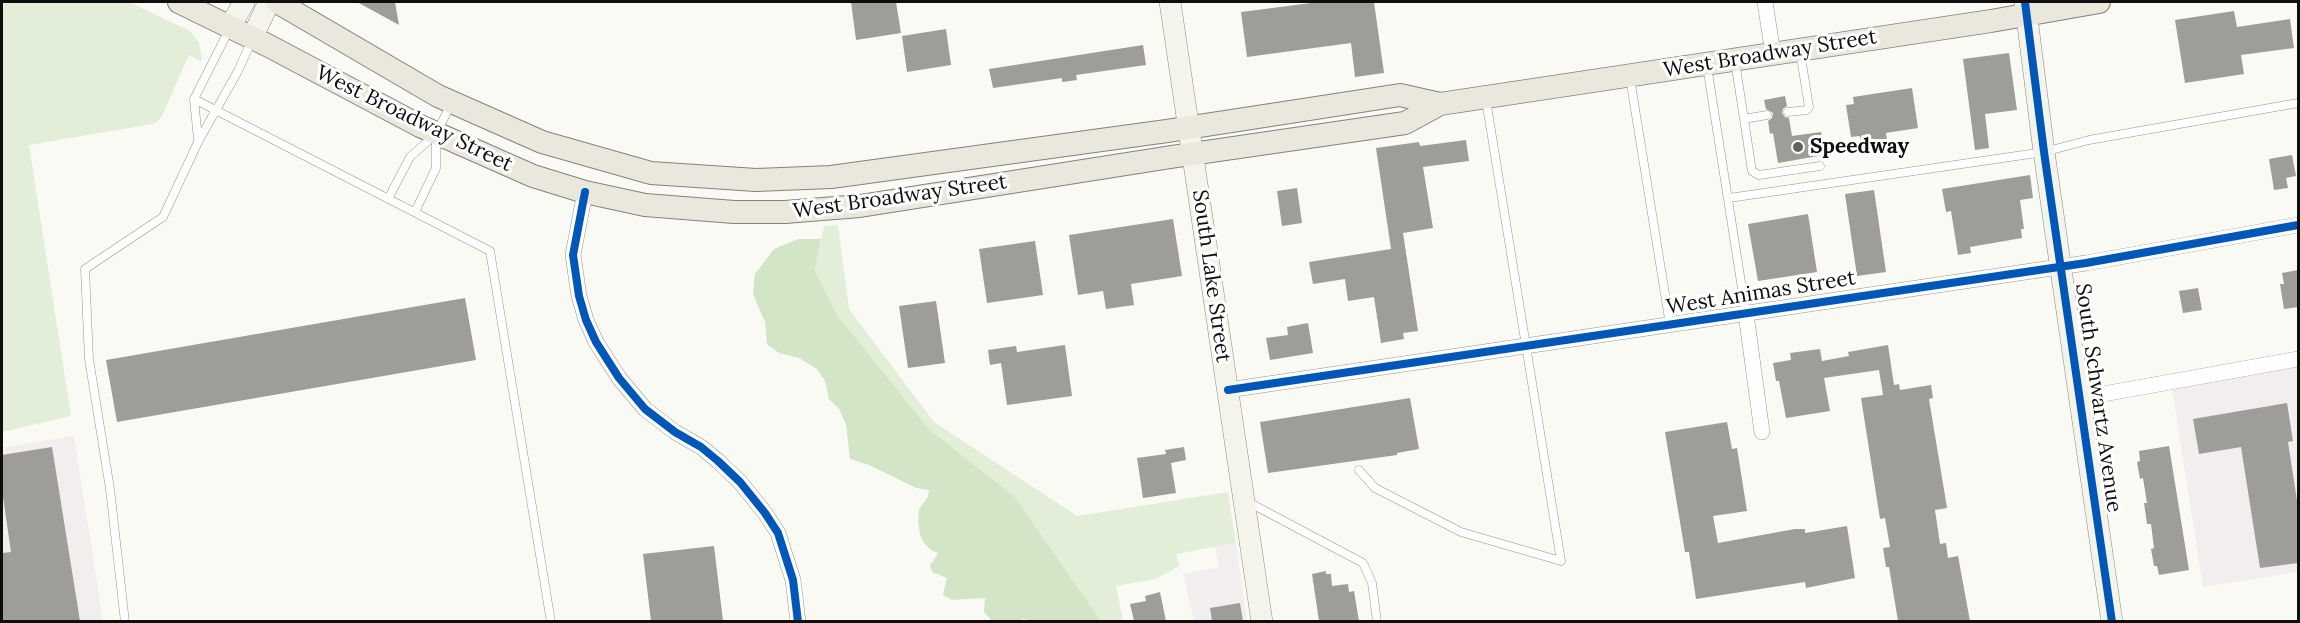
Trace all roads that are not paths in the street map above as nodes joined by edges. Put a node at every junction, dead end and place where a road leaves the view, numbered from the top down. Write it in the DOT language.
graph roads {
  1 [pos="180,2"];
  2 [pos="244,2"];
  3 [pos="269,2"];
  4 [pos="278,2"];
  5 [pos="1170,2"];
  6 [pos="1765,2"];
  7 [pos="2099,2"];
  8 [pos="2026,8"];
  9 [pos="230,27"];
  10 [pos="252,38"];
  11 [pos="1800,50"];
  12 [pos="1773,54"];
  13 [pos="1735,59"];
  14 [pos="1707,64"];
  15 [pos="1630,75"];
  16 [pos="1485,97"];
  17 [pos="194,99"];
  18 [pos="452,102"];
  19 [pos="2298,103"];
  20 [pos="1440,104"];
  21 [pos="215,109"];
  22 [pos="1788,112"];
  23 [pos="1767,115"];
  24 [pos="1744,119"];
  25 [pos="1188,128"];
  26 [pos="436,134"];
  27 [pos="199,140"];
  28 [pos="2044,152"];
  29 [pos="1193,154"];
  30 [pos="1820,166"];
  31 [pos="585,192"];
  32 [pos="1729,198"];
  33 [pos="388,199"];
  34 [pos="415,212"];
  35 [pos="2298,225"];
  36 [pos="2061,267"];
  37 [pos="1746,314"];
  38 [pos="1670,325"];
  39 [pos="1527,346"];
  40 [pos="2298,359"];
  41 [pos="1228,390"];
  42 [pos="2081,398"];
  43 [pos="1762,432"];
  44 [pos="1359,470"];
  45 [pos="1244,500"];
  46 [pos="125,621"];
  47 [pos="551,621"];
  48 [pos="798,621"];
  49 [pos="1262,621"];
  50 [pos="1377,621"];
  51 [pos="2112,621"];
  1 -- 9 [label="main road, West Broadway Street"];
  2 -- 9 [label="main road"];
  3 -- 10 [label="main road"];
  4 -- 18 [label="main road, West Broadway Street"];
  5 -- 25 [label="main road, South Lake Street"];
  6 -- 12 [label="street"];
  7 -- 8 [label="main road, West Broadway Street"];
  8 -- 11 [label="main road, West Broadway Street"];
  8 -- 28 [label="main road, South Schwartz Avenue"];
  9 -- 10 [label="main road, West Broadway Street"];
  9 -- 17 [label="lane"];
  10 -- 21 [label="lane"];
  10 -- 26 [label="main road, West Broadway Street"];
  11 -- 12 [label="main road, West Broadway Street"];
  11 -- 22 [label="lane"];
  12 -- 13 [label="main road, West Broadway Street"];
  13 -- 14 [label="main road, West Broadway Street"];
  13 -- 24 [label="lane"];
  14 -- 15 [label="main road, West Broadway Street"];
  14 -- 32 [label="lane"];
  15 -- 16 [label="main road, West Broadway Street"];
  15 -- 38 [label="lane"];
  16 -- 20 [label="main road, West Broadway Street"];
  16 -- 39 [label="lane"];
  17 -- 21 [label="lane"];
  17 -- 27 [label="lane"];
  18 -- 25 [label="main road, West Broadway Street"];
  18 -- 26 [label="lane"];
  19 -- 28 [label="lane"];
  20 -- 25 [label="main road, West Broadway Street"];
  20 -- 29 [label="main road, West Broadway Street"];
  21 -- 27 [label="lane"];
  21 -- 33 [label="lane"];
  23 -- 24 [label="lane"];
  24 -- 30 [label="lane"];
  25 -- 29 [label="main road, South Lake Street"];
  26 -- 31 [label="main road, West Broadway Street"];
  26 -- 33 [label="lane"];
  26 -- 34 [label="lane"];
  27 -- 46 [label="lane"];
  28 -- 32 [label="lane"];
  28 -- 36 [label="main road, South Schwartz Avenue"];
  29 -- 31 [label="main road, West Broadway Street"];
  29 -- 41 [label="main road, South Lake Street"];
  31 -- 48 [label="street"];
  32 -- 37 [label="lane"];
  33 -- 34 [label="lane"];
  34 -- 47 [label="lane"];
  35 -- 36 [label="street, West Animas Street"];
  36 -- 37 [label="street, West Animas Street"];
  36 -- 42 [label="main road, South Schwartz Avenue"];
  37 -- 38 [label="street, West Animas Street"];
  37 -- 43 [label="street"];
  38 -- 39 [label="street, West Animas Street"];
  39 -- 41 [label="street, West Animas Street"];
  39 -- 44 [label="lane"];
  40 -- 42 [label="street"];
  41 -- 45 [label="main road, South Lake Street"];
  42 -- 51 [label="main road, South Schwartz Avenue"];
  45 -- 49 [label="main road, South Lake Street"];
  45 -- 50 [label="lane"];
}
